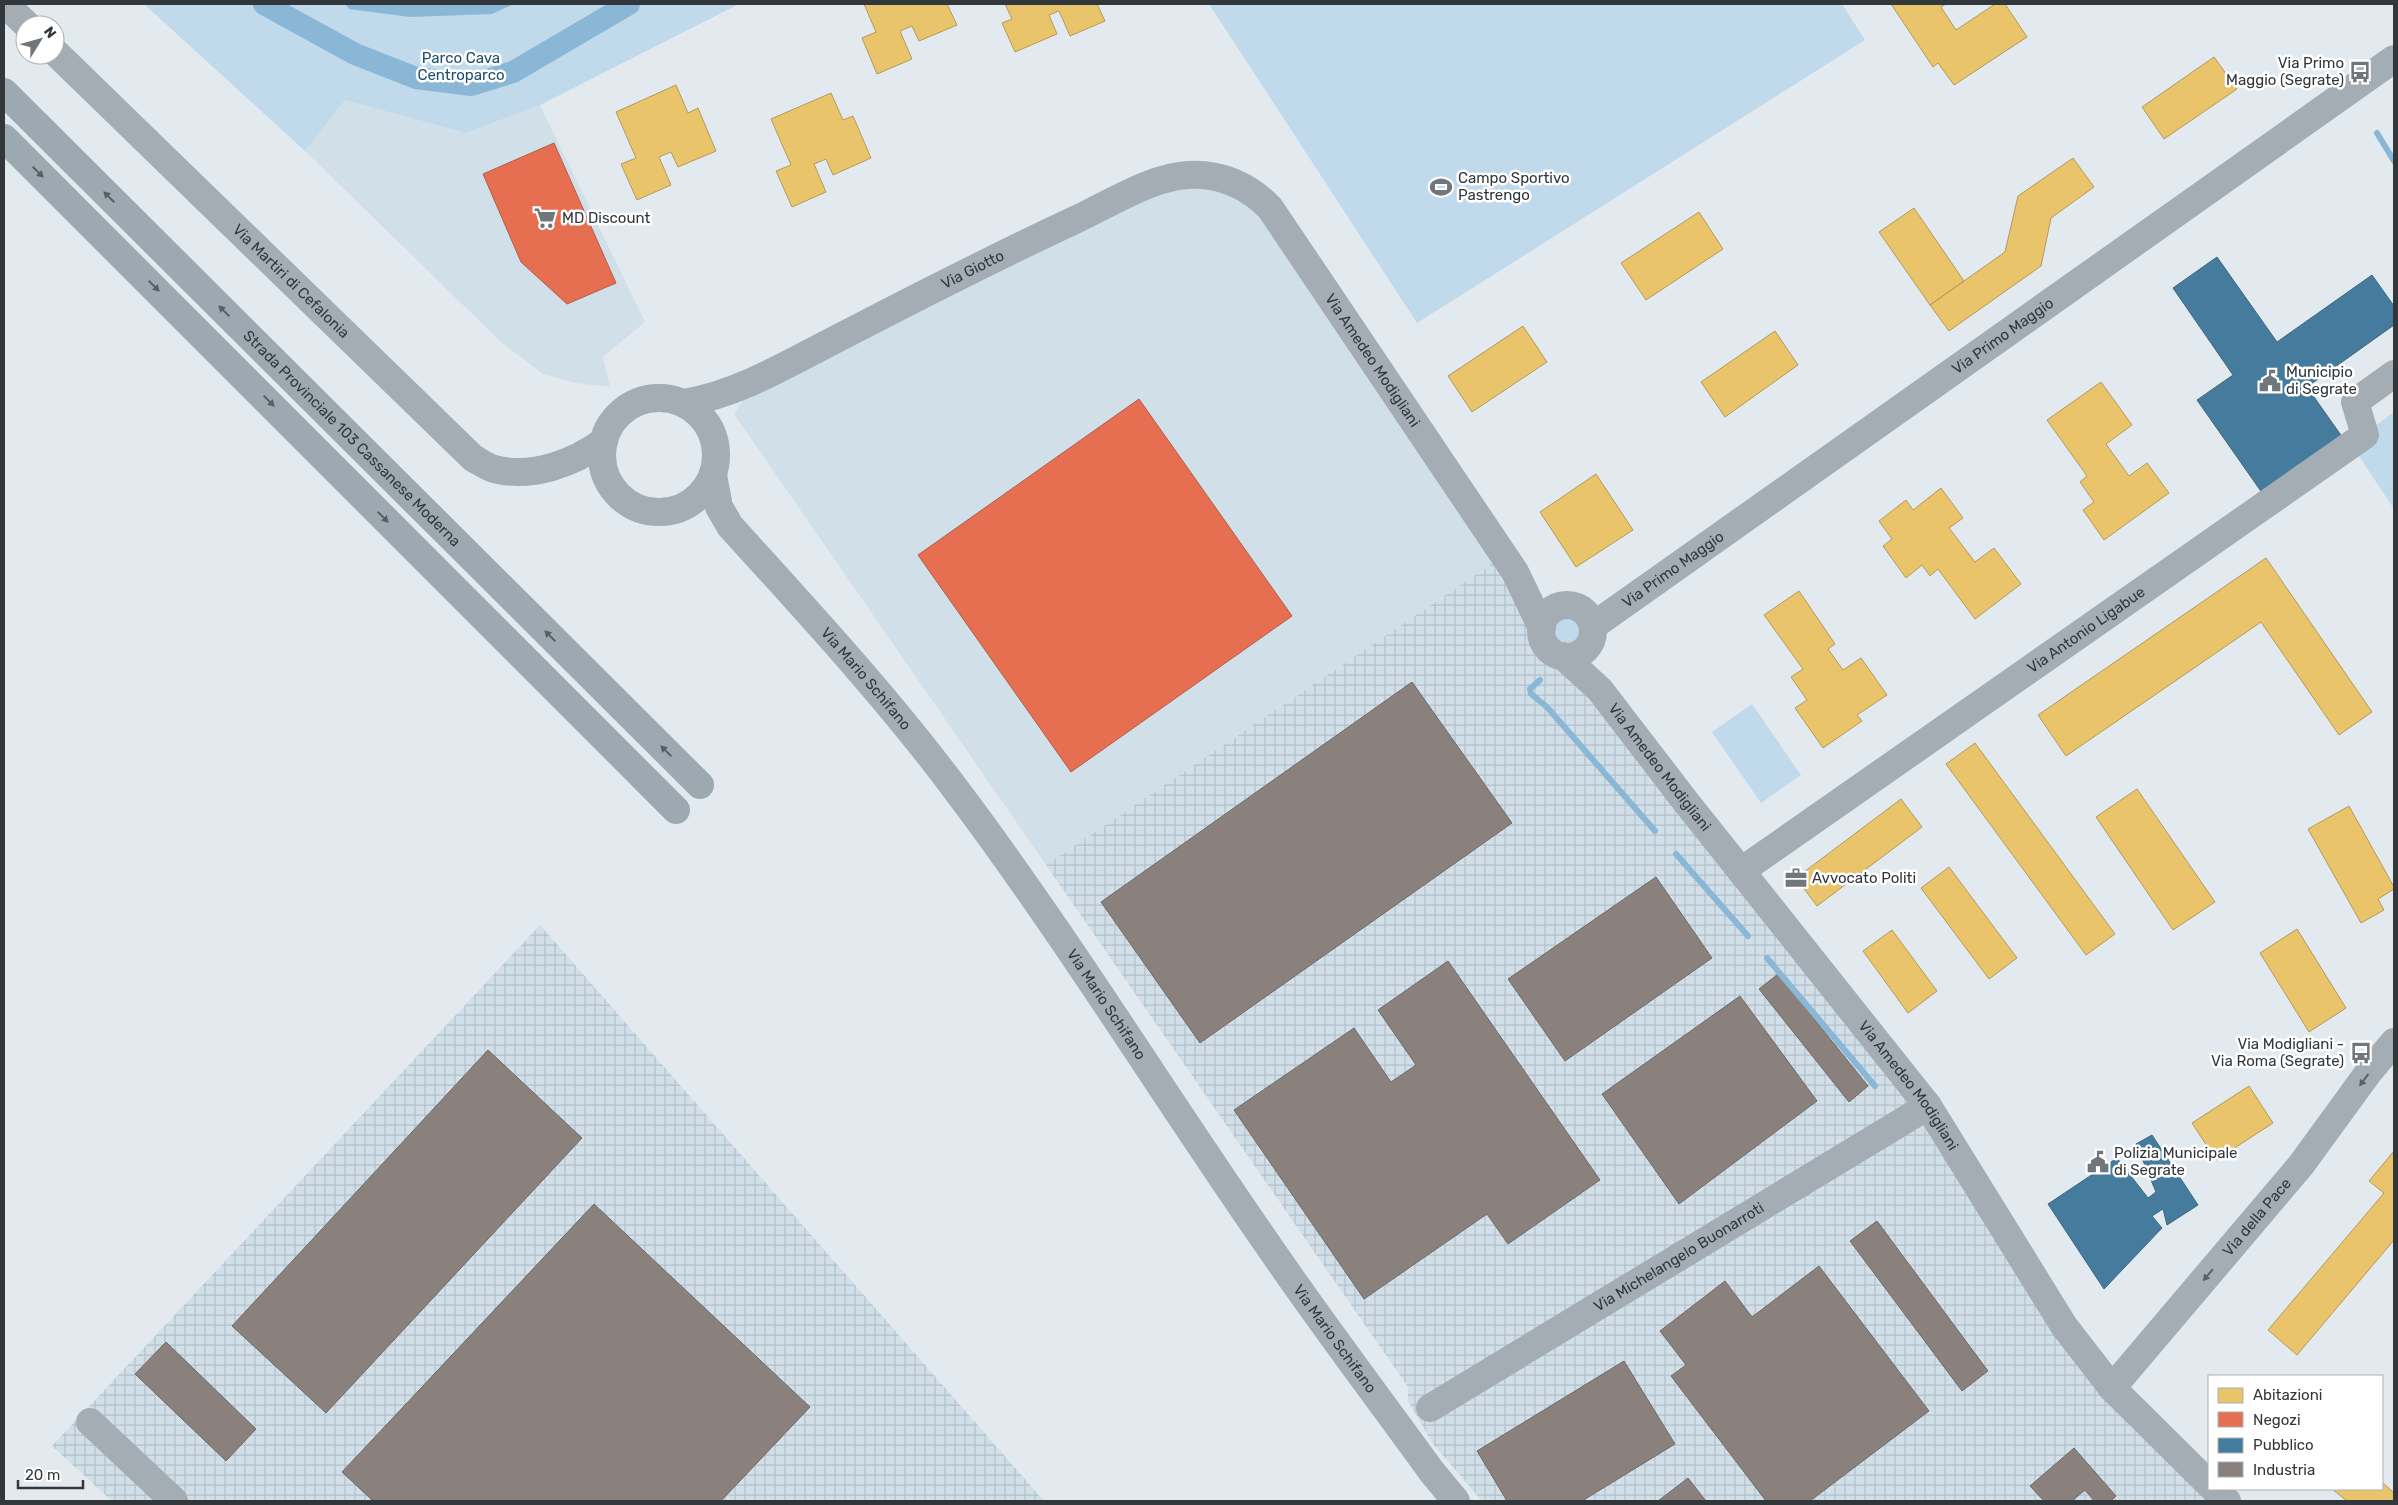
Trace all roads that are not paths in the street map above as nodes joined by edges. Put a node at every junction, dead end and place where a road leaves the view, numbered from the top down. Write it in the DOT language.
graph roads {
  1 [pos="5,4"];
  2 [pos="17,15"];
  3 [pos="2394,59"];
  4 [pos="65,62"];
  5 [pos="4,92"];
  6 [pos="4,138"];
  7 [pos="1208,176"];
  8 [pos="2394,374"];
  9 [pos="743,386"];
  10 [pos="684,404"];
  11 [pos="714,437"];
  12 [pos="604,441"];
  13 [pos="544,468"];
  14 [pos="713,475"];
  15 [pos="612,487"];
  16 [pos="674,510"];
  17 [pos="730,526"];
  18 [pos="1515,572"];
  19 [pos="1583,626"];
  20 [pos="700,785"];
  21 [pos="676,810"];
  22 [pos="1741,871"];
  23 [pos="2394,1042"];
  24 [pos="1928,1106"];
  25 [pos="2112,1388"];
  26 [pos="1430,1408"];
  27 [pos="90,1422"];
  28 [pos="2208,1483"];
  29 [pos="2215,1490"];
  30 [pos="174,1501"];
  31 [pos="1456,1501"];
  32 [pos="2227,1501"];
  1 -- 2 [label="street"];
  3 -- 19 [label="street, Via Primo Maggio"];
  4 -- 13 [label="street, Via Martiri di Cefalonia"];
  20 -- 5 [label="highway, Strada Provinciale 103 Cassanese Moderna, one-way"];
  6 -- 21 [label="highway, one-way"];
  7 -- 9 [label="street, Via Giotto"];
  7 -- 18 [label="street, Via Amedeo Modigliani"];
  8 -- 22 [label="street, Via Antonio Ligabue"];
  9 -- 10 [label="street, Via Giotto"];
  9 -- 11 [label="street, Via Giotto"];
  10 -- 11 [label="street"];
  10 -- 12 [label="street"];
  11 -- 14 [label="street"];
  12 -- 13 [label="street, Via Martiri di Cefalonia"];
  12 -- 15 [label="street"];
  13 -- 15 [label="street, Via Martiri di Cefalonia"];
  14 -- 16 [label="street"];
  14 -- 17 [label="street, Via Mario Schifano"];
  15 -- 16 [label="street"];
  16 -- 17 [label="street"];
  17 -- 31 [label="street, Via Mario Schifano"];
  18 -- 19 [label="street, Via Amedeo Modigliani"];
  18 -- 19 [label="street, Via Amedeo Modigliani"];
  19 -- 22 [label="street, Via Amedeo Modigliani"];
  22 -- 24 [label="street, Via Amedeo Modigliani"];
  23 -- 25 [label="street, Via della Pace, one-way"];
  24 -- 25 [label="street, Via Amedeo Modigliani"];
  24 -- 26 [label="street, Via Michelangelo Buonarroti"];
  25 -- 28 [label="street, Via Amedeo Modigliani"];
  27 -- 30 [label="street"];
  29 -- 32 [label="street"];
}
